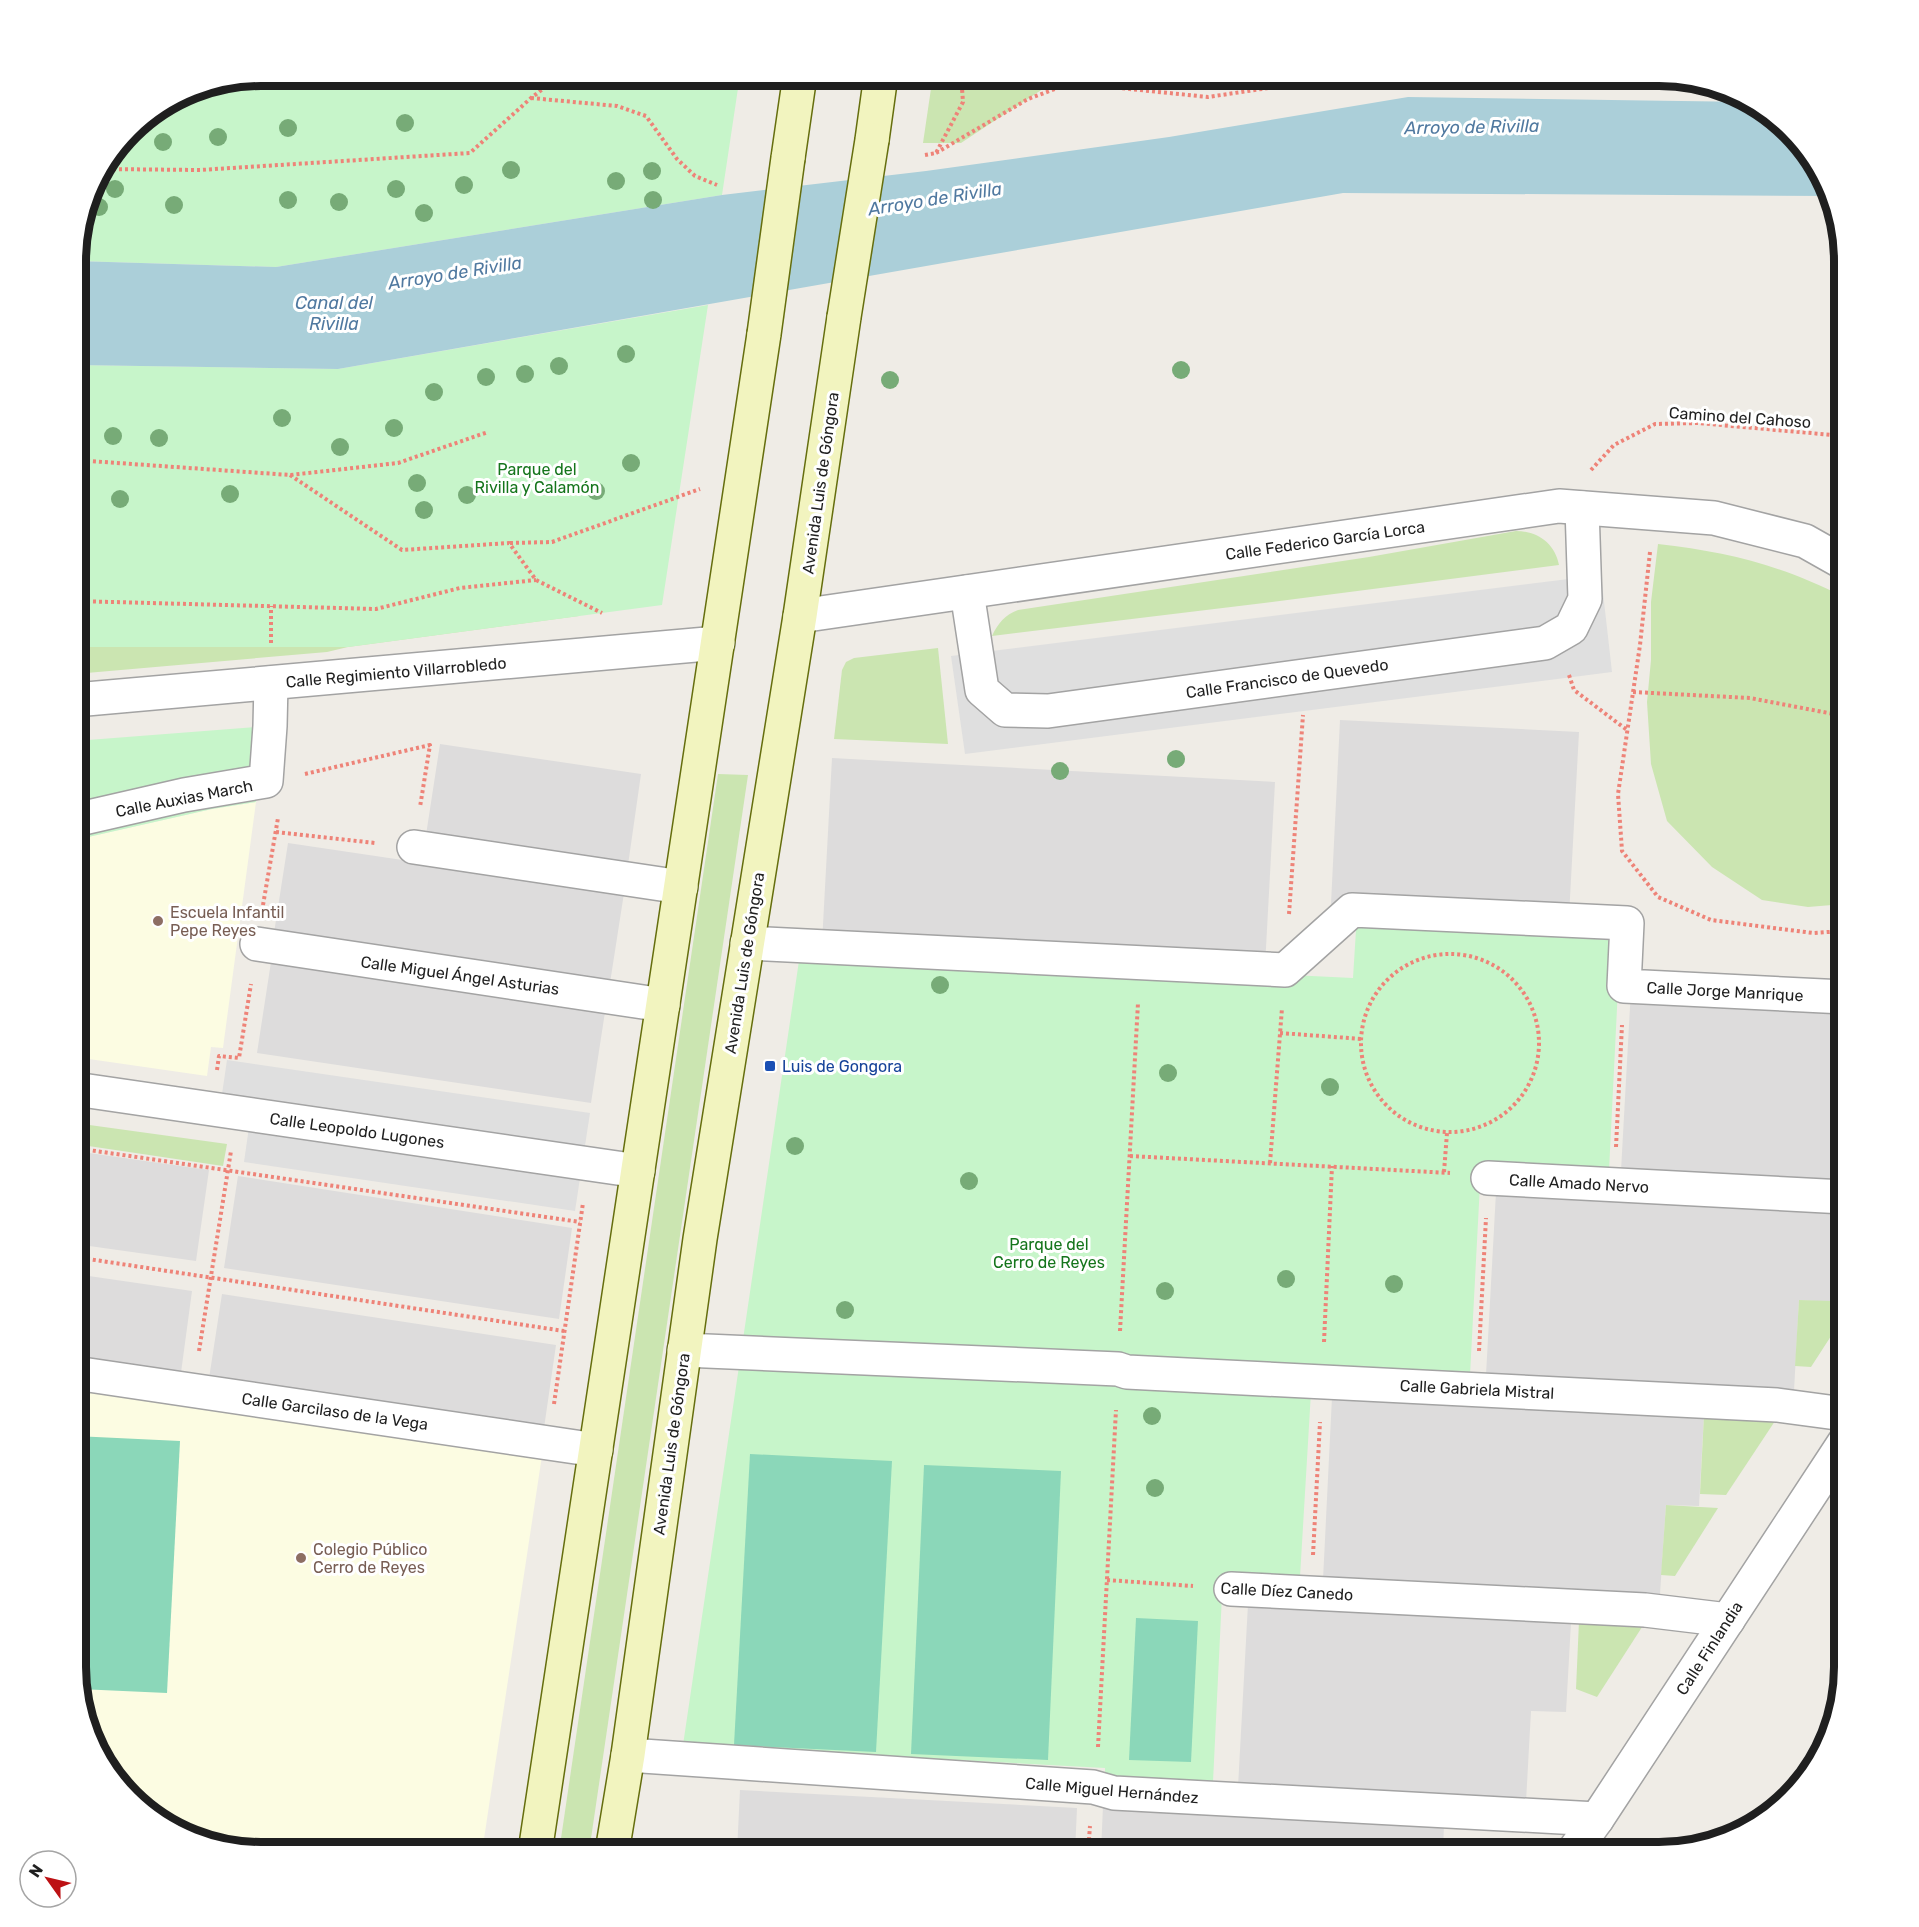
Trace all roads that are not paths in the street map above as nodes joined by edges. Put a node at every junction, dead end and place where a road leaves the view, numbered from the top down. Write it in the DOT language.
graph roads {
  1 [pos="798,86"];
  2 [pos="879,86"];
  3 [pos="1570,507"];
  4 [pos="1834,557"];
  5 [pos="967,592"];
  6 [pos="800,616"];
  7 [pos="718,643"];
  8 [pos="271,683"];
  9 [pos="86,699"];
  10 [pos="86,817"];
  11 [pos="414,847"];
  12 [pos="681,887"];
  13 [pos="747,943"];
  14 [pos="257,944"];
  15 [pos="1834,996"];
  16 [pos="663,1005"];
  17 [pos="86,1091"];
  18 [pos="638,1171"];
  19 [pos="1488,1178"];
  20 [pos="1834,1196"];
  21 [pos="684,1350"];
  22 [pos="86,1374"];
  23 [pos="1834,1413"];
  24 [pos="596,1450"];
  25 [pos="1834,1458"];
  26 [pos="1231,1589"];
  27 [pos="1728,1620"];
  28 [pos="628,1755"];
  29 [pos="1597,1819"];
  30 [pos="537,1842"];
  31 [pos="614,1842"];
  32 [pos="1580,1842"];
  1 -- 7 [label="main road, bridge"];
  2 -- 6 [label="main road, Avenida Luis de Góngora, bridge"];
  3 -- 4 [label="street, Calle Federico García Lorca"];
  3 -- 5 [label="street, Calle Federico García Lorca"];
  3 -- 5 [label="street, Calle Francisco de Quevedo"];
  5 -- 6 [label="street, Calle Federico García Lorca"];
  6 -- 13 [label="main road, Avenida Luis de Góngora"];
  7 -- 8 [label="street, Calle Regimiento Villarrobledo"];
  7 -- 12 [label="main road"];
  8 -- 9 [label="street, Calle Regimiento Villarrobledo"];
  8 -- 10 [label="street, Calle Auxias March"];
  11 -- 12 [label="street"];
  12 -- 16 [label="main road"];
  13 -- 15 [label="street, Calle Jorge Manrique"];
  13 -- 21 [label="main road, Avenida Luis de Góngora"];
  14 -- 16 [label="street, Calle Miguel Ángel Asturias"];
  16 -- 18 [label="main road"];
  17 -- 18 [label="street, Calle Leopoldo Lugones"];
  18 -- 24 [label="main road"];
  19 -- 20 [label="street, Calle Amado Nervo"];
  21 -- 23 [label="street, Calle Gabriela Mistral"];
  21 -- 28 [label="main road, Avenida Luis de Góngora"];
  22 -- 24 [label="street, Calle Garcilaso de la Vega"];
  24 -- 30 [label="main road"];
  25 -- 27 [label="street, Calle Finlandia"];
  26 -- 27 [label="street, Calle Díez Canedo"];
  27 -- 29 [label="street, Calle Finlandia"];
  28 -- 29 [label="street, Calle Miguel Hernández"];
  28 -- 31 [label="main road, Avenida Luis de Góngora"];
  29 -- 32 [label="street, Calle Finlandia"];
}
